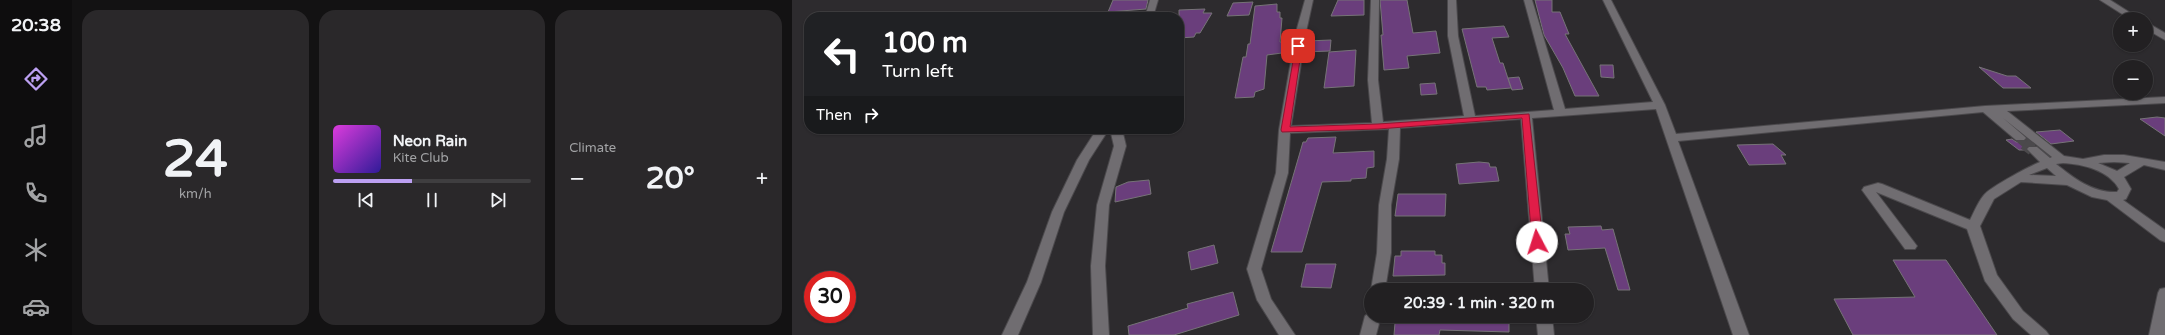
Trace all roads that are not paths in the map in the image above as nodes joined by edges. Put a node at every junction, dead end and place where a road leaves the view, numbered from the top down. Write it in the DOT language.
graph roads {
  1 [pos="1154,0"];
  2 [pos="1309,0"];
  3 [pos="1375,0"];
  4 [pos="1452,0"];
  5 [pos="1528,0"];
  6 [pos="1607,0"];
  7 [pos="2104,0"];
  8 [pos="1150,12"];
  9 [pos="2124,12"];
  10 [pos="2153,29"];
  11 [pos="2164,36"];
  12 [pos="2165,100"];
  13 [pos="1660,105"];
  14 [pos="1985,109"];
  15 [pos="1998,109"];
  16 [pos="1560,112"];
  17 [pos="1526,116"];
  18 [pos="1470,119"];
  19 [pos="1395,125"];
  20 [pos="1378,126"];
  21 [pos="1285,130"];
  22 [pos="1100,134"];
  23 [pos="1117,134"];
  24 [pos="1672,138"];
  25 [pos="2020,138"];
  26 [pos="2033,149"];
  27 [pos="2055,161"];
  28 [pos="2142,161"];
  29 [pos="2090,164"];
  30 [pos="2165,166"];
  31 [pos="2117,176"];
  32 [pos="2019,178"];
  33 [pos="2070,181"];
  34 [pos="2111,197"];
  35 [pos="1973,226"];
  36 [pos="2165,237"];
  37 [pos="1910,246"];
  38 [pos="1379,283"];
  39 [pos="1541,283"];
  40 [pos="2165,293"];
  41 [pos="1371,323"];
  42 [pos="1545,323"];
  43 [pos="1010,335"];
  44 [pos="1101,335"];
  45 [pos="1287,335"];
  46 [pos="1368,335"];
  47 [pos="1546,335"];
  48 [pos="1741,335"];
  49 [pos="2041,335"];
  50 [pos="2156,335"];
  1 -- 8 [label="street"];
  2 -- 21 [label="street"];
  3 -- 20 [label="street"];
  4 -- 18 [label="street"];
  5 -- 16 [label="street"];
  6 -- 13 [label="street"];
  7 -- 9 [label="street"];
  10 -- 11 [label="street"];
  12 -- 15 [label="street"];
  13 -- 16 [label="street"];
  13 -- 24 [label="street"];
  14 -- 15 [label="street"];
  14 -- 24 [label="street"];
  14 -- 25 [label="street"];
  15 -- 27 [label="street"];
  16 -- 17 [label="street"];
  17 -- 18 [label="street"];
  17 -- 39 [label="street"];
  18 -- 19 [label="street"];
  19 -- 20 [label="street"];
  19 -- 38 [label="street"];
  20 -- 21 [label="street"];
  21 -- 45 [label="street"];
  22 -- 43 [label="street"];
  23 -- 44 [label="street"];
  24 -- 48 [label="street"];
  26 -- 27 [label="street"];
  27 -- 29 [label="street"];
  27 -- 32 [label="street"];
  27 -- 33 [label="street"];
  28 -- 29 [label="street"];
  28 -- 30 [label="street"];
  28 -- 31 [label="street"];
  29 -- 31 [label="street"];
  31 -- 34 [label="street"];
  32 -- 33 [label="street"];
  32 -- 35 [label="street"];
  33 -- 34 [label="street"];
  34 -- 36 [label="street"];
  35 -- 37 [label="street"];
  35 -- 49 [label="street"];
  40 -- 50 [label="street"];
  41 -- 46 [label="street"];
  42 -- 47 [label="street"];
}
